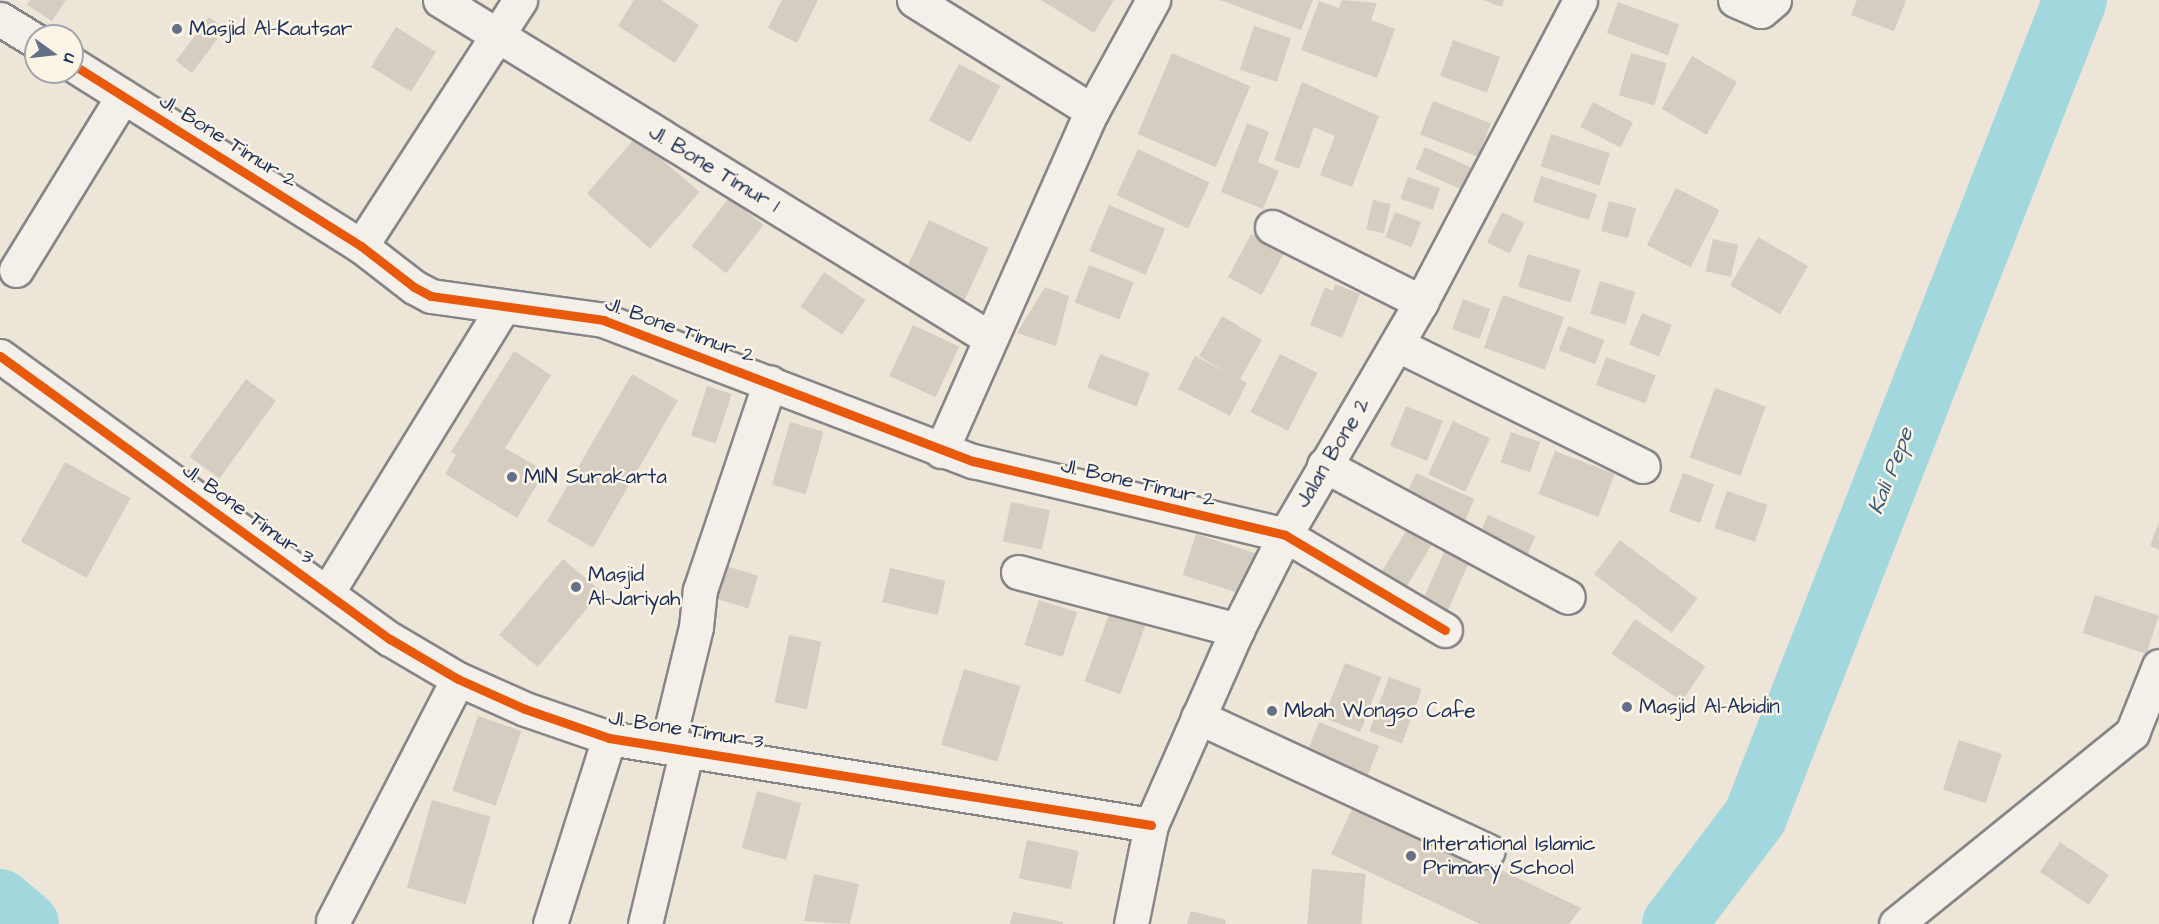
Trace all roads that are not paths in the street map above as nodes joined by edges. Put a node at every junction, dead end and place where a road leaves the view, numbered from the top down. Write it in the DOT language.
graph roads {
  1 [pos="440,0"];
  2 [pos="520,0"];
  3 [pos="914,0"];
  4 [pos="1154,0"];
  5 [pos="1580,0"];
  6 [pos="1735,0"];
  7 [pos="1774,0"];
  8 [pos="0,19"];
  9 [pos="24,34"];
  10 [pos="497,37"];
  11 [pos="84,72"];
  12 [pos="123,96"];
  13 [pos="1092,111"];
  14 [pos="1272,227"];
  15 [pos="361,246"];
  16 [pos="16,270"];
  17 [pos="1421,302"];
  18 [pos="502,308"];
  19 [pos="988,337"];
  20 [pos="1398,345"];
  21 [pos="0,356"];
  22 [pos="770,382"];
  23 [pos="940,451"];
  24 [pos="1324,465"];
  25 [pos="1643,466"];
  26 [pos="1285,536"];
  27 [pos="1018,572"];
  28 [pos="327,593"];
  29 [pos="1569,597"];
  30 [pos="1237,630"];
  31 [pos="1445,630"];
  32 [pos="2159,666"];
  33 [pos="458,679"];
  34 [pos="1198,717"];
  35 [pos="2145,734"];
  36 [pos="609,738"];
  37 [pos="677,748"];
  38 [pos="1151,825"];
  39 [pos="1488,851"];
  40 [pos="333,921"];
  41 [pos="550,924"];
  42 [pos="645,924"];
  43 [pos="1131,924"];
  44 [pos="1896,924"];
  1 -- 10 [label="street, Jl. Bone Timur 1"];
  2 -- 10 [label="street"];
  3 -- 13 [label="street"];
  4 -- 13 [label="street"];
  5 -- 17 [label="street, Jalan Bone 2"];
  6 -- 7 [label="street"];
  8 -- 9 [label="street"];
  10 -- 15 [label="street"];
  10 -- 19 [label="street, Jl. Bone Timur 1"];
  11 -- 12 [label="street, Jl. Bone Timur 2"];
  12 -- 15 [label="street, Jl. Bone Timur 2"];
  12 -- 16 [label="street"];
  13 -- 19 [label="street"];
  14 -- 17 [label="street"];
  15 -- 18 [label="street, Jl. Bone Timur 2"];
  17 -- 20 [label="street, Jalan Bone 2"];
  18 -- 22 [label="street, Jl. Bone Timur 2"];
  18 -- 28 [label="street"];
  19 -- 23 [label="street"];
  20 -- 24 [label="street, Jalan Bone 2"];
  20 -- 25 [label="street"];
  21 -- 28 [label="street, Jl. Bone Timur 3"];
  22 -- 23 [label="street, Jl. Bone Timur 2"];
  22 -- 37 [label="street"];
  23 -- 26 [label="street, Jl. Bone Timur 2"];
  24 -- 26 [label="street, Jalan Bone 2"];
  24 -- 29 [label="street"];
  26 -- 30 [label="street, Jalan Bone 2"];
  26 -- 31 [label="street, Jl. Bone Timur 2"];
  27 -- 30 [label="street"];
  28 -- 33 [label="street, Jl. Bone Timur 3"];
  30 -- 34 [label="street, Jalan Bone 2"];
  32 -- 35 [label="street"];
  33 -- 36 [label="street, Jl. Bone Timur 3"];
  33 -- 40 [label="street"];
  34 -- 38 [label="street, Jalan Bone 2"];
  34 -- 39 [label="street"];
  35 -- 44 [label="street"];
  36 -- 37 [label="street, Jl. Bone Timur 3"];
  36 -- 41 [label="street"];
  37 -- 38 [label="street, Jl. Bone Timur 3"];
  37 -- 42 [label="street"];
  38 -- 43 [label="street, Jalan Bone 2"];
}
